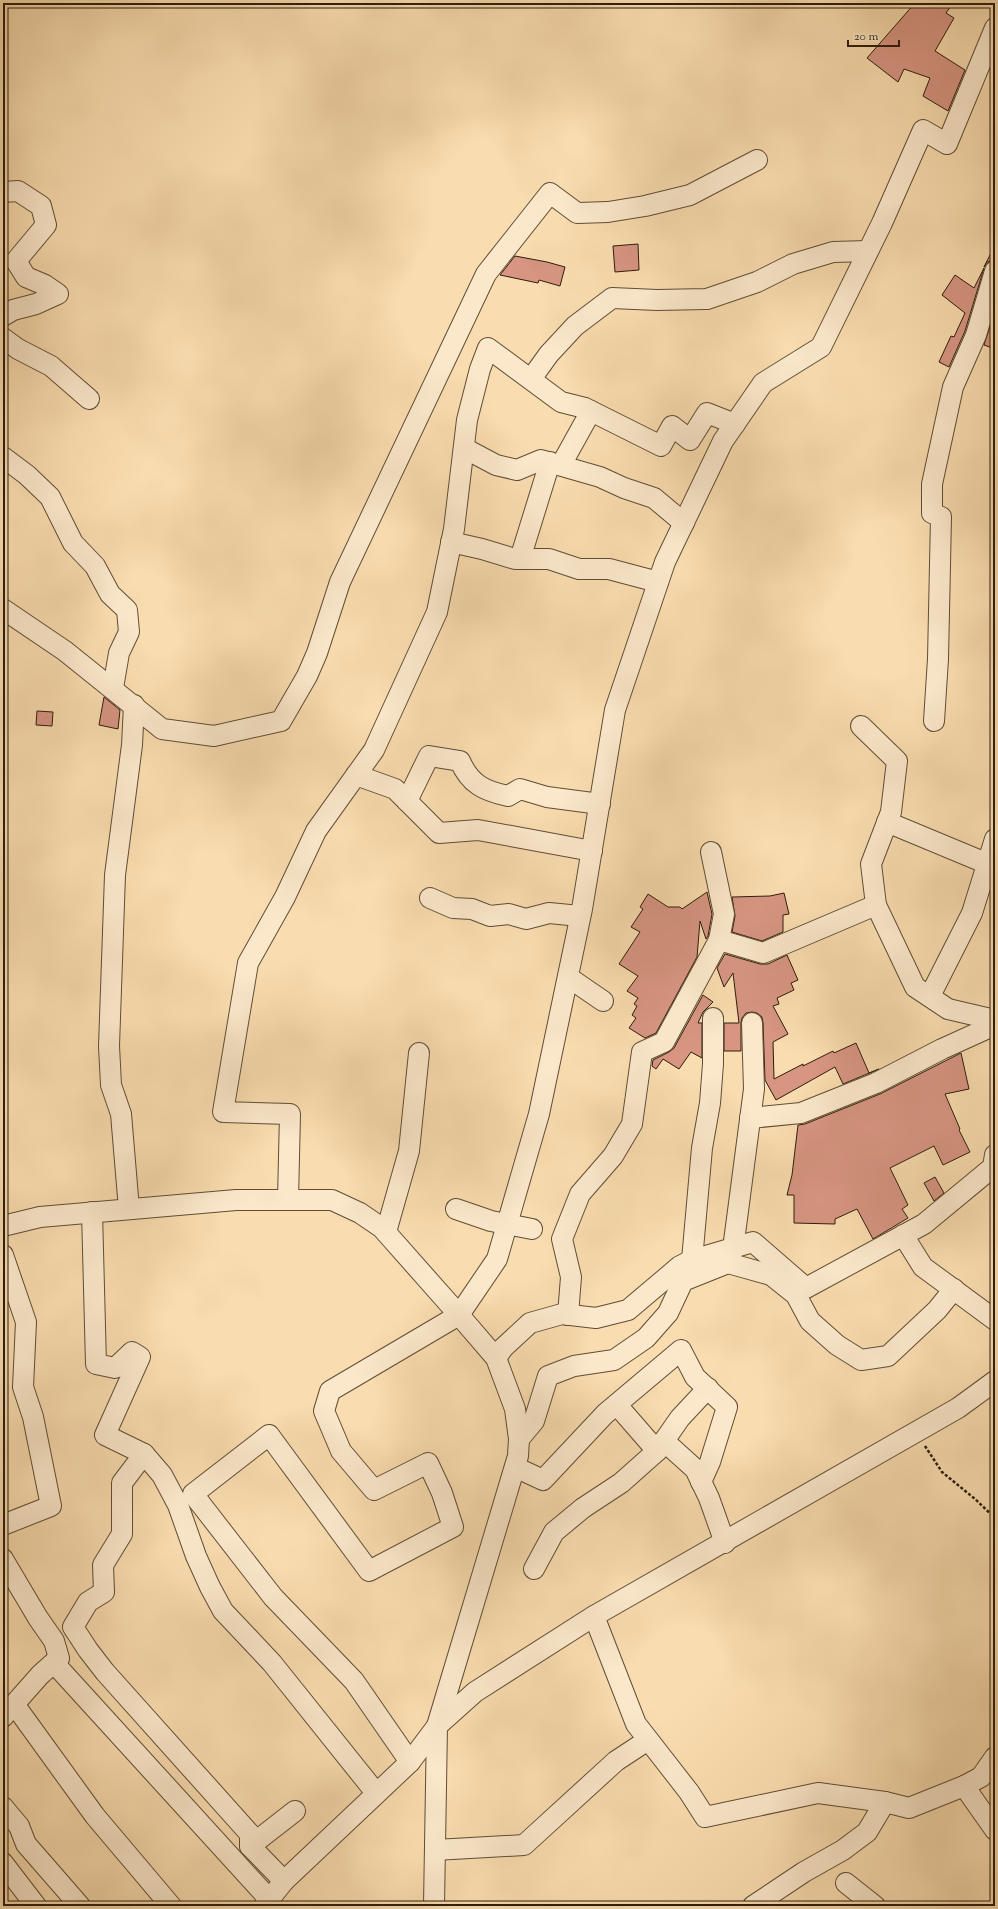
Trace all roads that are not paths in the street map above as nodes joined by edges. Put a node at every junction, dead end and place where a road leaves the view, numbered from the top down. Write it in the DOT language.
graph roads {
  1 [pos="995,28"];
  2 [pos="757,160"];
  3 [pos="3,192"];
  4 [pos="868,251"];
  5 [pos="995,270"];
  6 [pos="3,316"];
  7 [pos="3,338"];
  8 [pos="531,380"];
  9 [pos="89,398"];
  10 [pos="591,411"];
  11 [pos="735,424"];
  12 [pos="464,448"];
  13 [pos="3,457"];
  14 [pos="556,464"];
  15 [pos="684,523"];
  16 [pos="451,542"];
  17 [pos="520,559"];
  18 [pos="658,582"];
  19 [pos="3,611"];
  20 [pos="113,688"];
  21 [pos="134,705"];
  22 [pos="934,722"];
  23 [pos="861,726"];
  24 [pos="356,775"];
  25 [pos="407,801"];
  26 [pos="600,804"];
  27 [pos="888,822"];
  28 [pos="995,839"];
  29 [pos="592,851"];
  30 [pos="711,852"];
  31 [pos="988,864"];
  32 [pos="430,898"];
  33 [pos="876,905"];
  34 [pos="580,916"];
  35 [pos="719,940"];
  36 [pos="568,977"];
  37 [pos="930,996"];
  38 [pos="603,1001"];
  39 [pos="713,1018"];
  40 [pos="995,1020"];
  41 [pos="752,1024"];
  42 [pos="995,1025"];
  43 [pos="419,1053"];
  44 [pos="750,1118"];
  45 [pos="995,1155"];
  46 [pos="288,1200"];
  47 [pos="129,1209"];
  48 [pos="456,1209"];
  49 [pos="92,1212"];
  50 [pos="507,1224"];
  51 [pos="3,1226"];
  52 [pos="532,1229"];
  53 [pos="386,1232"];
  54 [pos="903,1235"];
  55 [pos="3,1255"];
  56 [pos="730,1256"];
  57 [pos="692,1260"];
  58 [pos="954,1289"];
  59 [pos="460,1315"];
  60 [pos="568,1315"];
  61 [pos="995,1320"];
  62 [pos="496,1358"];
  63 [pos="995,1381"];
  64 [pos="708,1388"];
  65 [pos="617,1405"];
  66 [pos="518,1439"];
  67 [pos="660,1446"];
  68 [pos="144,1454"];
  69 [pos="515,1467"];
  70 [pos="701,1482"];
  71 [pos="3,1525"];
  72 [pos="725,1543"];
  73 [pos="3,1559"];
  74 [pos="534,1569"];
  75 [pos="594,1616"];
  76 [pos="54,1663"];
  77 [pos="8,1711"];
  78 [pos="437,1726"];
  79 [pos="648,1740"];
  80 [pos="995,1757"];
  81 [pos="410,1762"];
  82 [pos="964,1786"];
  83 [pos="376,1793"];
  84 [pos="885,1802"];
  85 [pos="3,1808"];
  86 [pos="295,1811"];
  87 [pos="995,1830"];
  88 [pos="250,1846"];
  89 [pos="435,1850"];
  90 [pos="3,1863"];
  91 [pos="284,1881"];
  92 [pos="846,1883"];
  93 [pos="267,1902"];
  94 [pos="36,1906"];
  95 [pos="80,1906"];
  96 [pos="171,1906"];
  97 [pos="434,1906"];
  98 [pos="753,1906"];
  99 [pos="874,1906"];
  1 -- 4 [label="street"];
  2 -- 21 [label="street"];
  3 -- 6 [label="street"];
  4 -- 8 [label="street"];
  4 -- 11 [label="street"];
  5 -- 22 [label="street"];
  7 -- 9 [label="street"];
  8 -- 10 [label="street"];
  8 -- 12 [label="street"];
  10 -- 11 [label="street"];
  10 -- 14 [label="street"];
  11 -- 15 [label="street"];
  12 -- 14 [label="street"];
  12 -- 16 [label="street"];
  13 -- 20 [label="street"];
  14 -- 15 [label="street"];
  14 -- 17 [label="street"];
  15 -- 18 [label="street"];
  16 -- 17 [label="street"];
  16 -- 24 [label="street"];
  17 -- 18 [label="street"];
  18 -- 26 [label="street"];
  19 -- 20 [label="street"];
  20 -- 21 [label="street"];
  21 -- 47 [label="street"];
  23 -- 27 [label="street"];
  24 -- 25 [label="street"];
  24 -- 46 [label="street"];
  25 -- 26 [label="street"];
  25 -- 29 [label="street"];
  26 -- 29 [label="street"];
  27 -- 31 [label="street"];
  27 -- 33 [label="street"];
  28 -- 31 [label="street"];
  29 -- 34 [label="street"];
  30 -- 35 [label="street"];
  31 -- 37 [label="street"];
  32 -- 34 [label="street"];
  33 -- 35 [label="street"];
  33 -- 37 [label="street"];
  34 -- 36 [label="street"];
  35 -- 60 [label="street"];
  36 -- 38 [label="street"];
  36 -- 50 [label="street"];
  37 -- 40 [label="street"];
  39 -- 57 [label="street"];
  41 -- 44 [label="street"];
  42 -- 44 [label="street"];
  43 -- 53 [label="street"];
  44 -- 56 [label="street"];
  45 -- 54 [label="street"];
  46 -- 47 [label="street"];
  46 -- 53 [label="street"];
  47 -- 49 [label="street"];
  48 -- 50 [label="street"];
  49 -- 51 [label="street"];
  49 -- 68 [label="street"];
  50 -- 52 [label="street"];
  50 -- 59 [label="street"];
  53 -- 59 [label="street"];
  54 -- 56 [label="street"];
  54 -- 58 [label="street"];
  55 -- 71 [label="street"];
  56 -- 57 [label="street"];
  56 -- 58 [label="street"];
  56 -- 66 [label="street"];
  57 -- 60 [label="street"];
  58 -- 61 [label="street"];
  59 -- 62 [label="street"];
  59 -- 81 [label="street"];
  60 -- 62 [label="street"];
  62 -- 66 [label="street"];
  63 -- 72 [label="street"];
  64 -- 65 [label="street"];
  64 -- 67 [label="street"];
  64 -- 70 [label="street"];
  65 -- 67 [label="street"];
  65 -- 69 [label="street"];
  66 -- 69 [label="street"];
  67 -- 70 [label="street"];
  67 -- 74 [label="street"];
  68 -- 83 [label="street"];
  68 -- 88 [label="street"];
  69 -- 78 [label="street"];
  70 -- 72 [label="street"];
  72 -- 75 [label="street"];
  73 -- 76 [label="street"];
  75 -- 78 [label="street"];
  75 -- 79 [label="street"];
  76 -- 77 [label="street"];
  76 -- 93 [label="street"];
  77 -- 96 [label="street"];
  78 -- 81 [label="street"];
  78 -- 89 [label="street"];
  79 -- 84 [label="street"];
  79 -- 89 [label="street"];
  80 -- 82 [label="street"];
  81 -- 83 [label="street"];
  82 -- 84 [label="street"];
  82 -- 87 [label="street"];
  83 -- 91 [label="street"];
  84 -- 98 [label="street"];
  85 -- 95 [label="street"];
  86 -- 88 [label="street"];
  88 -- 91 [label="street"];
  89 -- 97 [label="street"];
  90 -- 94 [label="street"];
  91 -- 93 [label="street"];
  92 -- 99 [label="street"];
}
